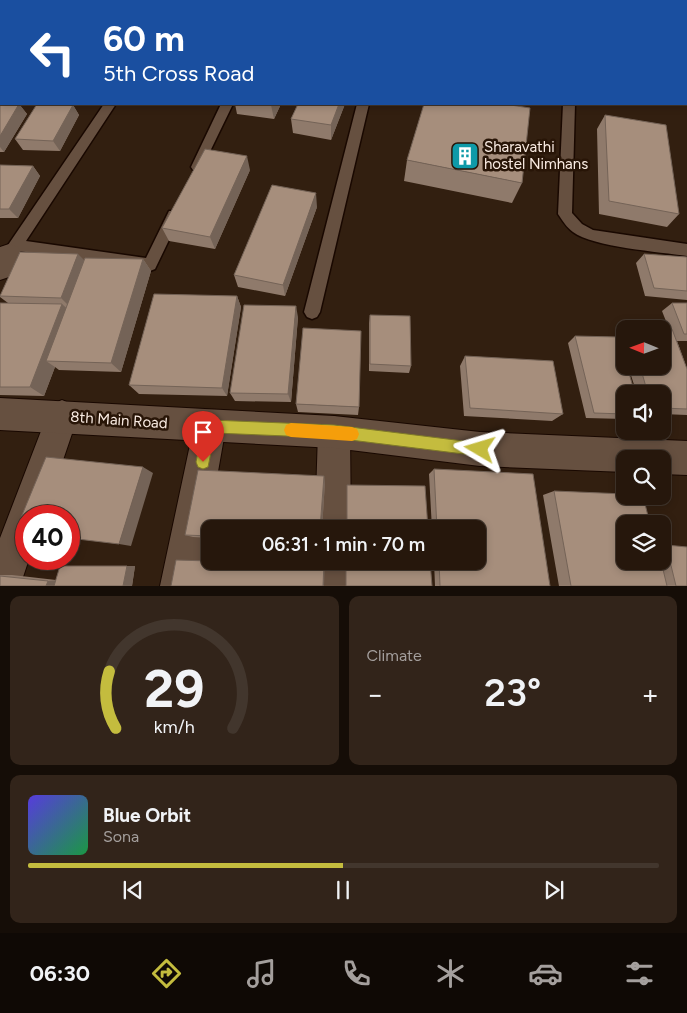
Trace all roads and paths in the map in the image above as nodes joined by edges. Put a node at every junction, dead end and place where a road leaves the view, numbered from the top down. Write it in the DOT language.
graph roads {
  1 [pos="109,105"];
  2 [pos="227,105"];
  3 [pos="363,105"];
  4 [pos="568,105"];
  5 [pos="192,176"];
  6 [pos="180,202"];
  7 [pos="687,250"];
  8 [pos="8,256"];
  9 [pos="312,312"];
  10 [pos="0,414"];
  11 [pos="62,416"];
  12 [pos="210,426"];
  13 [pos="334,432"];
  14 [pos="687,458"];
  15 [pos="333,520"];
  16 [pos="333,570"];
  17 [pos="1,586"];
  18 [pos="179,586"];
  19 [pos="332,586"];
  1 -- 8 [label="lane"];
  2 -- 5 [label="lane"];
  3 -- 9 [label="lane"];
  4 -- 7 [label="lane"];
  6 -- 8 [label="lane"];
  10 -- 11 [label="street, 8th Main Road"];
  11 -- 12 [label="street, 8th Main Road"];
  11 -- 17 [label="street"];
  12 -- 13 [label="street, 8th Main Road"];
  12 -- 18 [label="street"];
  13 -- 14 [label="street, 8th Main Road"];
  13 -- 15 [label="street"];
  16 -- 19 [label="street"];
}
